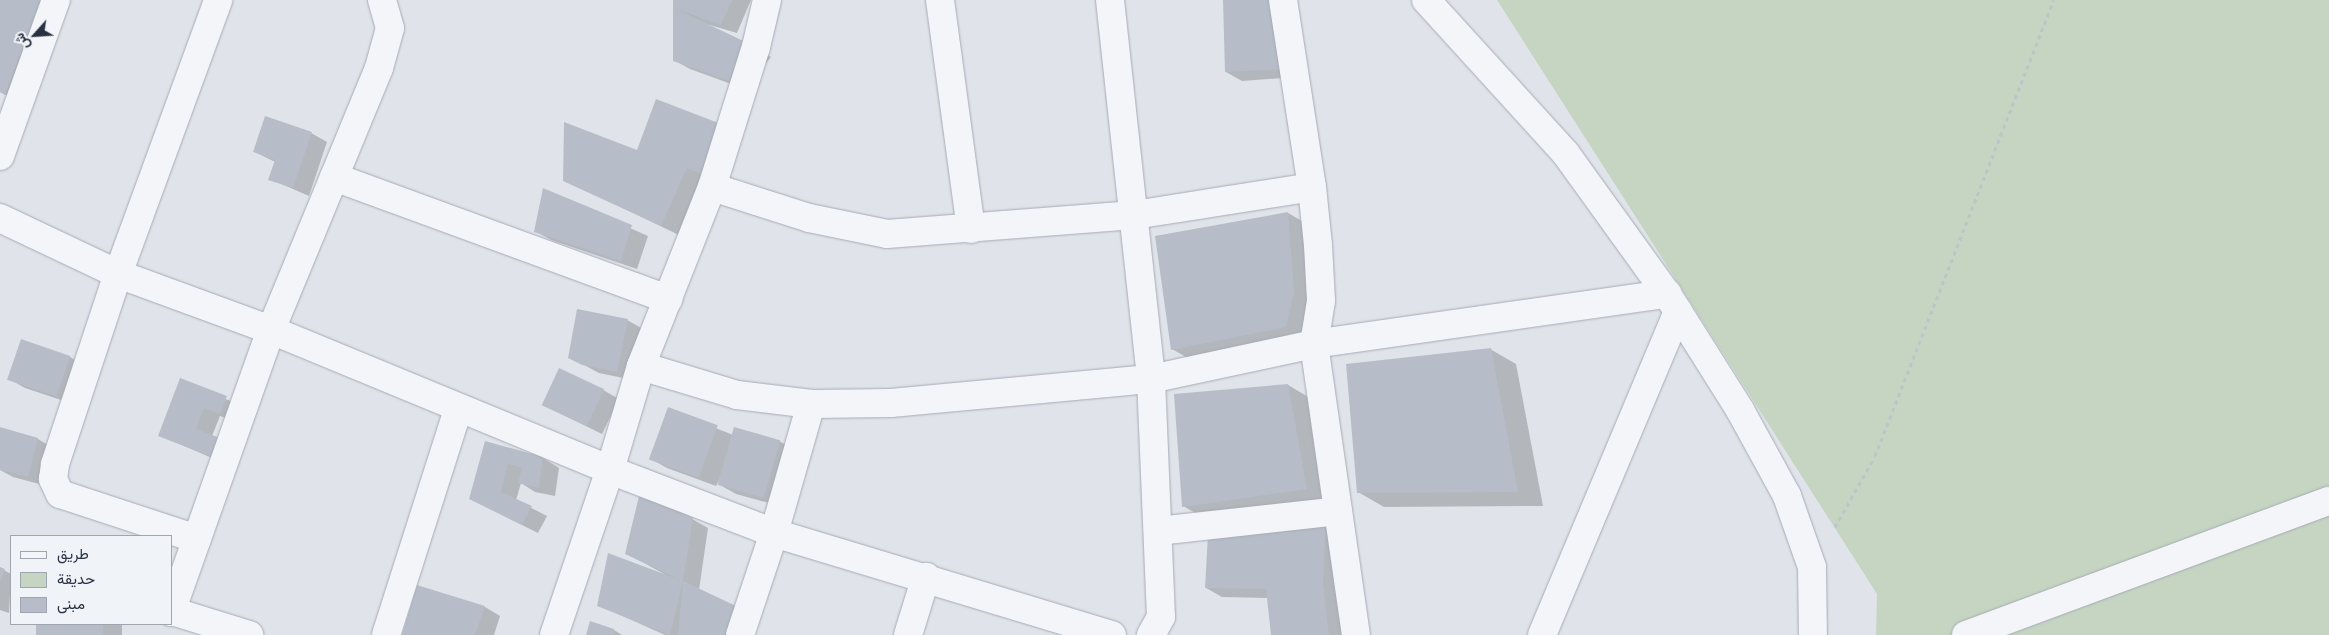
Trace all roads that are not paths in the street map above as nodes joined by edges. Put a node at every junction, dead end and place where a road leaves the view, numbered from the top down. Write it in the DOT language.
graph roads {
  1 [pos="56,0"];
  2 [pos="218,0"];
  3 [pos="382,0"];
  4 [pos="767,0"];
  5 [pos="940,0"];
  6 [pos="1110,0"];
  7 [pos="1283,0"];
  8 [pos="1426,0"];
  9 [pos="0,156"];
  10 [pos="334,176"];
  11 [pos="712,187"];
  12 [pos="1312,187"];
  13 [pos="1134,215"];
  14 [pos="0,218"];
  15 [pos="971,229"];
  16 [pos="118,274"];
  17 [pos="668,299"];
  18 [pos="1672,302"];
  19 [pos="271,330"];
  20 [pos="1314,344"];
  21 [pos="641,366"];
  22 [pos="1151,380"];
  23 [pos="811,404"];
  24 [pos="458,408"];
  25 [pos="610,470"];
  26 [pos="2329,501"];
  27 [pos="1338,511"];
  28 [pos="1158,531"];
  29 [pos="774,532"];
  30 [pos="197,539"];
  31 [pos="926,577"];
  32 [pos="172,612"];
  33 [pos="1107,634"];
  34 [pos="249,635"];
  35 [pos="386,635"];
  36 [pos="554,635"];
  37 [pos="740,635"];
  38 [pos="908,635"];
  39 [pos="1151,635"];
  40 [pos="1356,635"];
  41 [pos="1542,635"];
  42 [pos="1813,635"];
  43 [pos="1966,635"];
  1 -- 9 [label="street"];
  2 -- 16 [label="street"];
  3 -- 10 [label="street"];
  4 -- 11 [label="street"];
  5 -- 15 [label="street"];
  6 -- 13 [label="street"];
  7 -- 12 [label="street"];
  8 -- 18 [label="street"];
  10 -- 17 [label="street"];
  10 -- 19 [label="street"];
  11 -- 15 [label="street"];
  11 -- 17 [label="street"];
  12 -- 13 [label="street"];
  12 -- 20 [label="street"];
  13 -- 15 [label="street"];
  13 -- 22 [label="street"];
  14 -- 16 [label="street"];
  16 -- 19 [label="street"];
  16 -- 30 [label="street"];
  17 -- 21 [label="street"];
  18 -- 20 [label="street"];
  18 -- 41 [label="street"];
  18 -- 42 [label="street"];
  19 -- 24 [label="street"];
  19 -- 30 [label="street"];
  20 -- 22 [label="street"];
  20 -- 27 [label="street"];
  21 -- 23 [label="street"];
  21 -- 25 [label="street"];
  22 -- 23 [label="street"];
  22 -- 28 [label="street"];
  23 -- 29 [label="street"];
  24 -- 25 [label="street"];
  24 -- 35 [label="street"];
  25 -- 29 [label="street"];
  25 -- 36 [label="street"];
  26 -- 43 [label="street"];
  27 -- 28 [label="street"];
  27 -- 40 [label="street"];
  28 -- 39 [label="street"];
  29 -- 31 [label="street"];
  29 -- 37 [label="street"];
  30 -- 32 [label="street"];
  31 -- 33 [label="street"];
  31 -- 38 [label="street"];
  32 -- 34 [label="street"];
}
